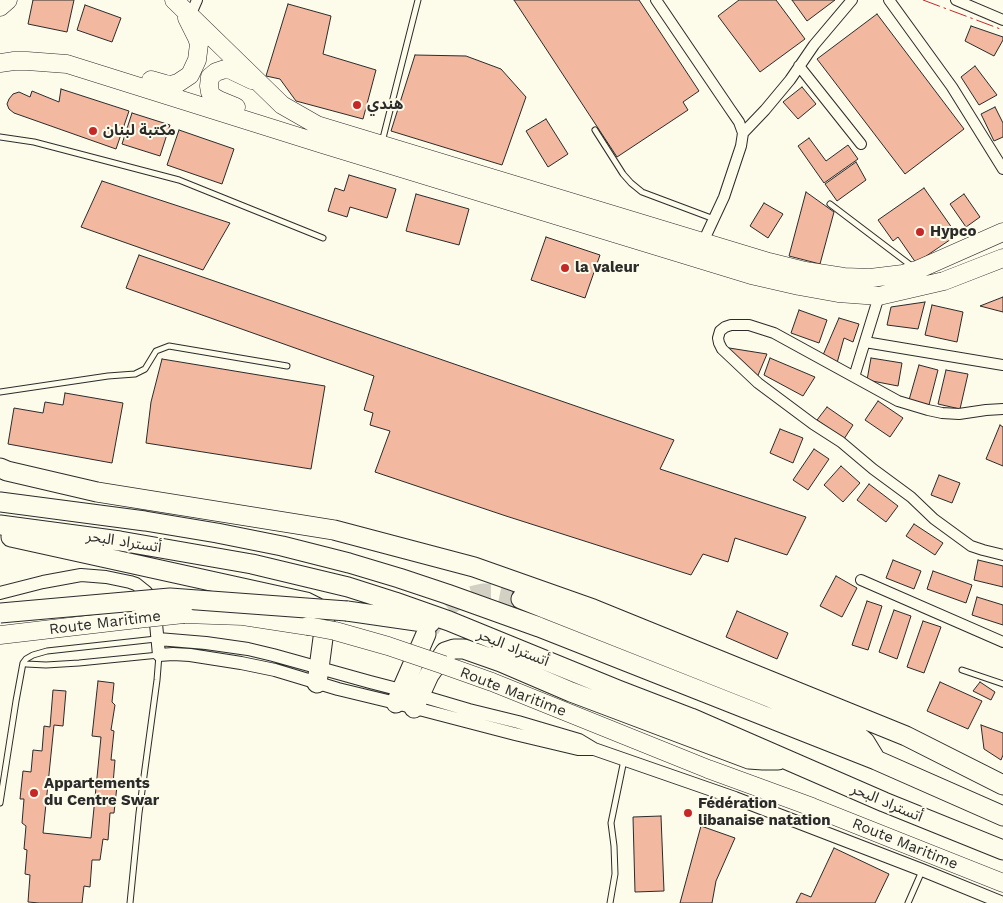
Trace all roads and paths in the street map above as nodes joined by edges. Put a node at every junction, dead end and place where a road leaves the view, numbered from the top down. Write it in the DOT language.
graph roads {
  1 [pos="8,0"];
  2 [pos="418,0"];
  3 [pos="656,0"];
  4 [pos="852,0"];
  5 [pos="889,0"];
  6 [pos="956,0"];
  7 [pos="176,2"];
  8 [pos="0,7"];
  9 [pos="194,8"];
  10 [pos="1003,20"];
  11 [pos="0,63"];
  12 [pos="67,64"];
  13 [pos="800,66"];
  14 [pos="261,84"];
  15 [pos="595,130"];
  16 [pos="743,133"];
  17 [pos="0,136"];
  18 [pos="322,144"];
  19 [pos="861,144"];
  20 [pos="382,145"];
  21 [pos="1003,169"];
  22 [pos="830,204"];
  23 [pos="715,220"];
  24 [pos="1003,232"];
  25 [pos="323,238"];
  26 [pos="704,242"];
  27 [pos="1003,258"];
  28 [pos="917,270"];
  29 [pos="880,296"];
  30 [pos="865,342"];
  31 [pos="1003,364"];
  32 [pos="287,366"];
  33 [pos="854,377"];
  34 [pos="0,392"];
  35 [pos="1003,409"];
  36 [pos="2,469"];
  37 [pos="0,502"];
  38 [pos="145,521"];
  39 [pos="0,525"];
  40 [pos="0,535"];
  41 [pos="1003,555"];
  42 [pos="861,580"];
  43 [pos="0,593"];
  44 [pos="522,600"];
  45 [pos="0,613"];
  46 [pos="449,621"];
  47 [pos="426,634"];
  48 [pos="0,635"];
  49 [pos="158,639"];
  50 [pos="1003,642"];
  51 [pos="159,655"];
  52 [pos="23,663"];
  53 [pos="962,670"];
  54 [pos="318,675"];
  55 [pos="1003,684"];
  56 [pos="398,696"];
  57 [pos="417,702"];
  58 [pos="624,760"];
  59 [pos="788,760"];
  60 [pos="876,760"];
  61 [pos="1003,785"];
  62 [pos="0,804"];
  63 [pos="1003,816"];
  64 [pos="1003,850"];
  65 [pos="922,870"];
  66 [pos="1003,883"];
  67 [pos="130,903"];
  68 [pos="610,903"];
  69 [pos="908,903"];
  70 [pos="1003,903"];
  1 -- 8 [label="highway"];
  2 -- 20 [label="lane"];
  3 -- 16 [label="street"];
  4 -- 13 [label="street"];
  5 -- 21 [label="street"];
  6 -- 10 [label="street"];
  7 -- 9 [label="highway"];
  7 -- 12 [label="highway"];
  9 -- 14 [label="highway"];
  11 -- 12 [label="highway"];
  12 -- 18 [label="highway"];
  13 -- 16 [label="street"];
  13 -- 19 [label="street"];
  14 -- 18 [label="highway"];
  14 -- 20 [label="highway"];
  15 -- 23 [label="lane"];
  16 -- 23 [label="street"];
  17 -- 25 [label="lane"];
  18 -- 29 [label="highway"];
  20 -- 26 [label="highway"];
  22 -- 28 [label="lane"];
  23 -- 26 [label="street"];
  24 -- 28 [label="highway"];
  26 -- 28 [label="highway"];
  27 -- 29 [label="highway"];
  29 -- 30 [label="street"];
  30 -- 31 [label="street"];
  30 -- 33 [label="street"];
  32 -- 34 [label="lane"];
  33 -- 35 [label="street"];
  33 -- 41 [label="street"];
  36 -- 38 [label="highway"];
  36 -- 61 [label="highway"];
  37 -- 38 [label="highway, أتستراد البحر"];
  38 -- 60 [label="highway, أتستراد البحر"];
  39 -- 46 [label="highway, أتستراد البحر"];
  40 -- 54 [label="highway"];
  42 -- 50 [label="street"];
  43 -- 49 [label="street"];
  44 -- 60 [label="highway"];
  45 -- 46 [label="highway, bridge"];
  46 -- 59 [label="highway, أتستراد البحر"];
  47 -- 56 [label="highway"];
  48 -- 66 [label="highway, Route Maritime, bridge"];
  49 -- 51 [label="street"];
  49 -- 52 [label="lane"];
  49 -- 54 [label="street"];
  51 -- 52 [label="lane"];
  51 -- 54 [label="street"];
  51 -- 67 [label="lane"];
  52 -- 62 [label="lane"];
  53 -- 55 [label="lane"];
  54 -- 56 [label="street"];
  56 -- 57 [label="street"];
  57 -- 58 [label="street"];
  57 -- 59 [label="highway"];
  58 -- 65 [label="street"];
  58 -- 68 [label="lane"];
  59 -- 64 [label="highway, أتستراد البحر"];
  60 -- 63 [label="highway, أتستراد البحر"];
  65 -- 69 [label="lane"];
  65 -- 70 [label="street"];
}
